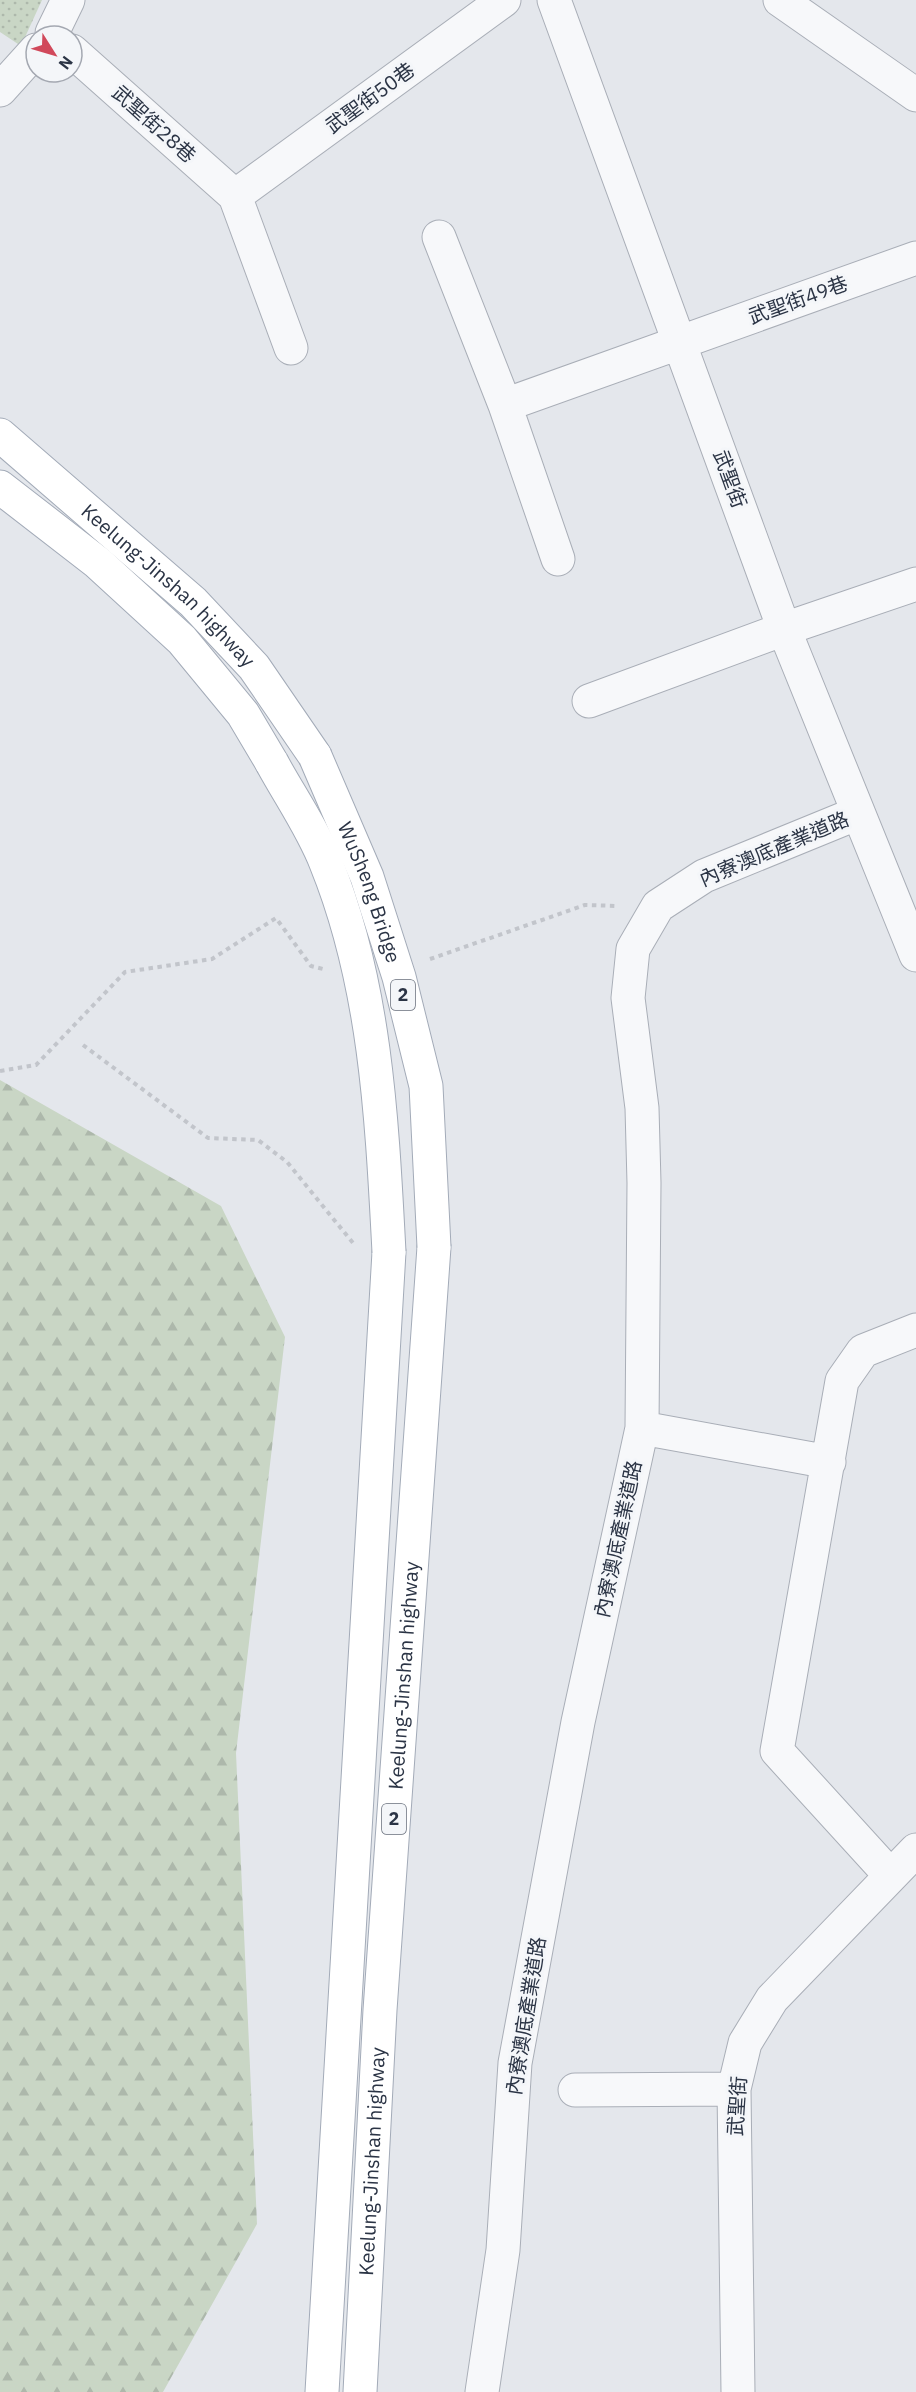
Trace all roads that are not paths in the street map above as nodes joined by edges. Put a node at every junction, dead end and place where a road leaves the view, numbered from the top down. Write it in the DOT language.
graph roads {
  1 [pos="68,0"];
  2 [pos="504,0"];
  3 [pos="554,0"];
  4 [pos="780,0"];
  5 [pos="59,24"];
  6 [pos="84,67"];
  7 [pos="24,68"];
  8 [pos="0,90"];
  9 [pos="916,95"];
  10 [pos="236,196"];
  11 [pos="439,237"];
  12 [pos="916,258"];
  13 [pos="681,342"];
  14 [pos="291,348"];
  15 [pos="505,405"];
  16 [pos="0,435"];
  17 [pos="0,487"];
  18 [pos="558,560"];
  19 [pos="916,584"];
  20 [pos="784,629"];
  21 [pos="589,701"];
  22 [pos="315,756"];
  23 [pos="272,763"];
  24 [pos="858,813"];
  25 [pos="916,955"];
  26 [pos="434,1247"];
  27 [pos="388,1265"];
  28 [pos="916,1330"];
  29 [pos="642,1428"];
  30 [pos="829,1462"];
  31 [pos="916,1850"];
  32 [pos="890,1875"];
  33 [pos="734,2089"];
  34 [pos="575,2090"];
  35 [pos="322,2392"];
  36 [pos="360,2392"];
  37 [pos="482,2392"];
  38 [pos="738,2392"];
  1 -- 5 [label="street"];
  2 -- 10 [label="street, 武聖街50巷"];
  3 -- 13 [label="street, 武聖街"];
  4 -- 9 [label="street"];
  6 -- 10 [label="street, 武聖街28巷"];
  7 -- 8 [label="street"];
  10 -- 14 [label="street"];
  11 -- 15 [label="street"];
  12 -- 13 [label="street, 武聖街49巷"];
  13 -- 15 [label="street, 武聖街49巷"];
  13 -- 20 [label="street, 武聖街"];
  15 -- 18 [label="street"];
  16 -- 22 [label="main road, Keelung-Jinshan highway / 2"];
  17 -- 23 [label="main road, Keelung-Jinshan highway / 2"];
  19 -- 20 [label="street"];
  20 -- 21 [label="street"];
  20 -- 24 [label="street, 武聖街"];
  22 -- 26 [label="main road, WuSheng Bridge / 2, bridge"];
  23 -- 27 [label="main road, WuSheng Bridge / 2, bridge"];
  24 -- 25 [label="street, 武聖街"];
  24 -- 29 [label="street, 內寮澳底產業道路"];
  26 -- 36 [label="main road, Keelung-Jinshan highway / 2"];
  27 -- 35 [label="main road, Keelung-Jinshan highway / 2"];
  28 -- 30 [label="street"];
  29 -- 30 [label="street"];
  29 -- 37 [label="street, 內寮澳底產業道路"];
  30 -- 32 [label="street"];
  31 -- 32 [label="street, 武聖街"];
  32 -- 33 [label="street, 武聖街"];
  33 -- 34 [label="street"];
  33 -- 38 [label="street, 武聖街"];
}
